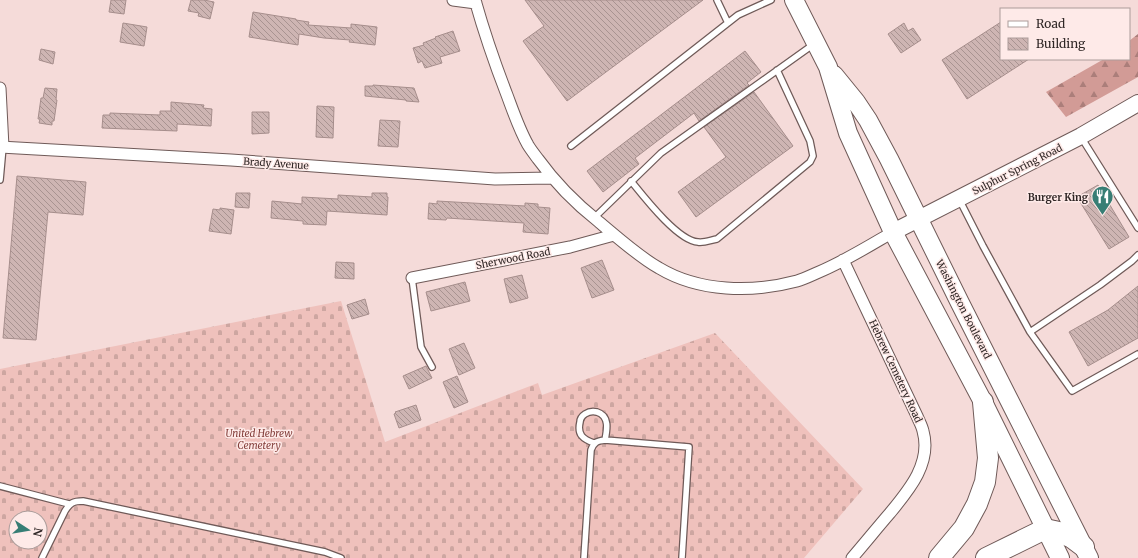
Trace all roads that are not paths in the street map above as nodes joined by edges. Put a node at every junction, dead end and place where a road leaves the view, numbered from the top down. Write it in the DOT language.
graph roads {
  1 [pos="453,0"];
  2 [pos="717,0"];
  3 [pos="771,0"];
  4 [pos="794,0"];
  5 [pos="476,2"];
  6 [pos="728,23"];
  7 [pos="816,43"];
  8 [pos="828,67"];
  9 [pos="777,70"];
  10 [pos="0,88"];
  11 [pos="1138,103"];
  12 [pos="1081,136"];
  13 [pos="571,146"];
  14 [pos="2,147"];
  15 [pos="551,178"];
  16 [pos="0,180"];
  17 [pos="632,181"];
  18 [pos="959,199"];
  19 [pos="594,218"];
  20 [pos="919,219"];
  21 [pos="1138,228"];
  22 [pos="893,232"];
  23 [pos="614,235"];
  24 [pos="1138,255"];
  25 [pos="844,260"];
  26 [pos="412,278"];
  27 [pos="1030,332"];
  28 [pos="1138,354"];
  29 [pos="432,367"];
  30 [pos="984,402"];
  31 [pos="605,440"];
  32 [pos="594,443"];
  33 [pos="0,486"];
  34 [pos="69,504"];
  35 [pos="1045,529"];
  36 [pos="1087,552"];
  37 [pos="42,558"];
  38 [pos="341,558"];
  39 [pos="584,558"];
  40 [pos="682,558"];
  41 [pos="852,558"];
  42 [pos="939,558"];
  43 [pos="986,558"];
  44 [pos="1060,558"];
  1 -- 5 [label="street"];
  2 -- 6 [label="lane"];
  3 -- 6 [label="lane"];
  4 -- 7 [label="main road, Washington Boulevard"];
  5 -- 15 [label="street"];
  6 -- 13 [label="lane"];
  7 -- 8 [label="main road, Washington Boulevard"];
  7 -- 9 [label="lane"];
  8 -- 20 [label="main road, Washington Boulevard"];
  8 -- 22 [label="main road, Washington Boulevard"];
  9 -- 17 [label="lane"];
  9 -- 17 [label="lane"];
  10 -- 14 [label="street"];
  11 -- 12 [label="main road, Sulphur Spring Road"];
  12 -- 18 [label="main road, Sulphur Spring Road"];
  12 -- 21 [label="lane"];
  14 -- 15 [label="street, Brady Avenue"];
  14 -- 16 [label="lane"];
  15 -- 19 [label="street"];
  17 -- 19 [label="lane"];
  18 -- 20 [label="main road, Sulphur Spring Road"];
  18 -- 27 [label="lane"];
  19 -- 23 [label="street"];
  20 -- 22 [label="main road, Sulphur Spring Road"];
  20 -- 36 [label="main road, Washington Boulevard"];
  22 -- 25 [label="street"];
  22 -- 30 [label="main road, Washington Boulevard"];
  23 -- 25 [label="street"];
  23 -- 26 [label="street, Sherwood Road"];
  24 -- 27 [label="lane"];
  25 -- 41 [label="street, Hebrew Cemetery Road"];
  26 -- 29 [label="lane"];
  27 -- 28 [label="lane"];
  30 -- 35 [label="main road, Washington Boulevard"];
  30 -- 42 [label="highway"];
  31 -- 32 [label="lane"];
  31 -- 32 [label="lane"];
  31 -- 40 [label="lane"];
  32 -- 39 [label="lane"];
  33 -- 34 [label="lane"];
  34 -- 37 [label="lane"];
  34 -- 38 [label="lane"];
  35 -- 36 [label="highway"];
  35 -- 43 [label="highway"];
  35 -- 44 [label="main road, Washington Boulevard"];
}
